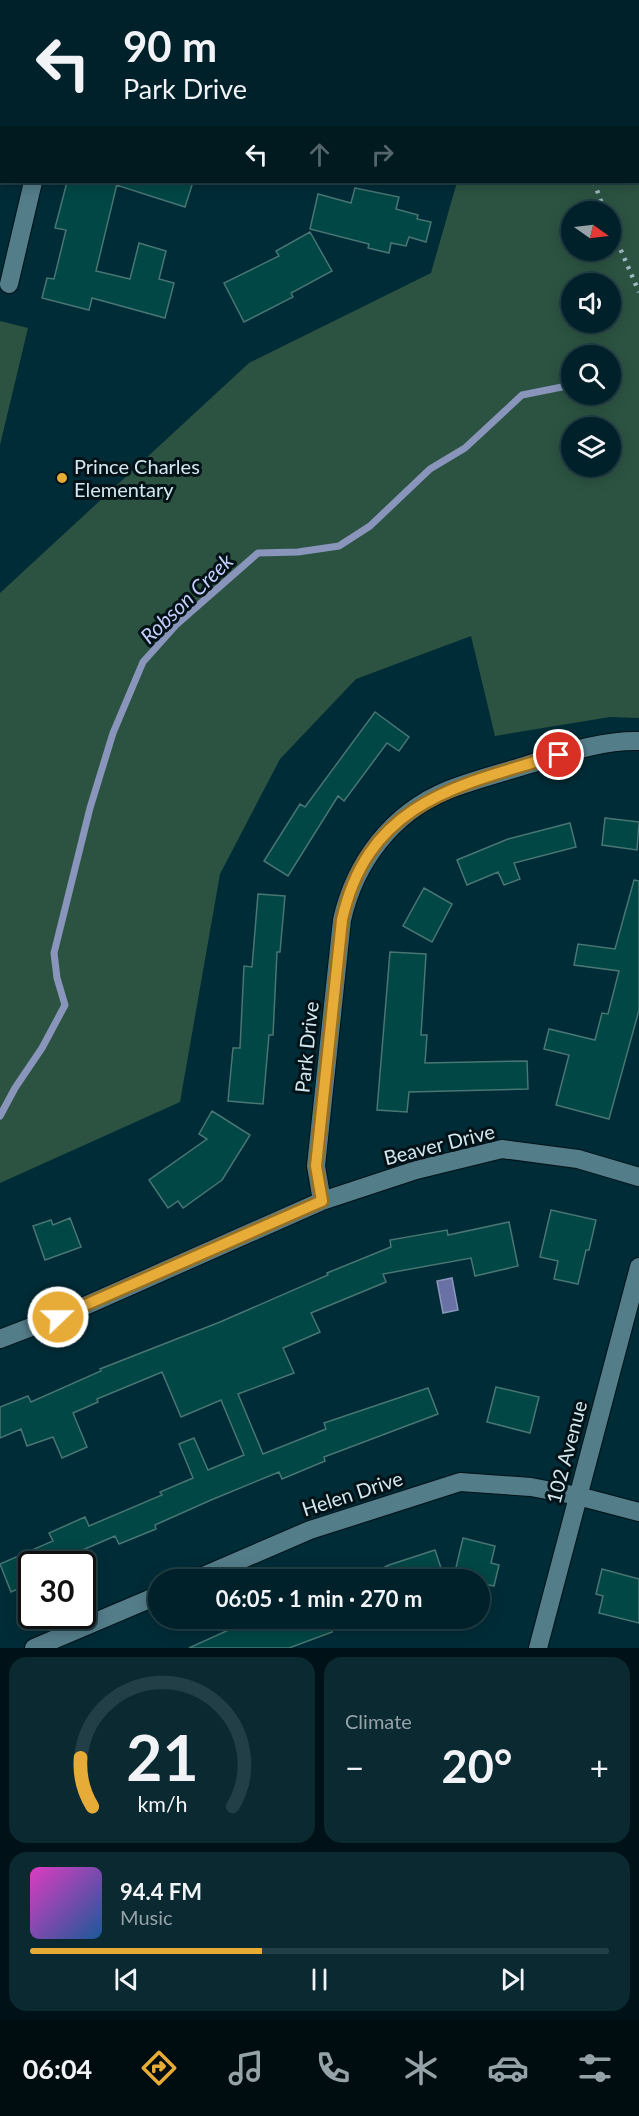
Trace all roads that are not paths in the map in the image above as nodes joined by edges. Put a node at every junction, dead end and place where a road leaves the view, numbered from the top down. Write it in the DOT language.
graph roads {
  1 [pos="33,183"];
  2 [pos="9,284"];
  3 [pos="639,741"];
  4 [pos="639,1177"];
  5 [pos="322,1201"];
  6 [pos="639,1268"];
  7 [pos="0,1339"];
  8 [pos="578,1496"];
  9 [pos="639,1512"];
  10 [pos="220,1569"];
  11 [pos="148,1600"];
  12 [pos="34,1648"];
  13 [pos="538,1648"];
  1 -- 2 [label="street"];
  3 -- 5 [label="street, Park Drive"];
  4 -- 5 [label="street, Beaver Drive"];
  5 -- 7 [label="street"];
  6 -- 8 [label="street, 102 Avenue"];
  8 -- 9 [label="street, Helen Drive"];
  8 -- 10 [label="street, Helen Drive"];
  8 -- 13 [label="street, 102 Avenue"];
  11 -- 12 [label="street"];
}
